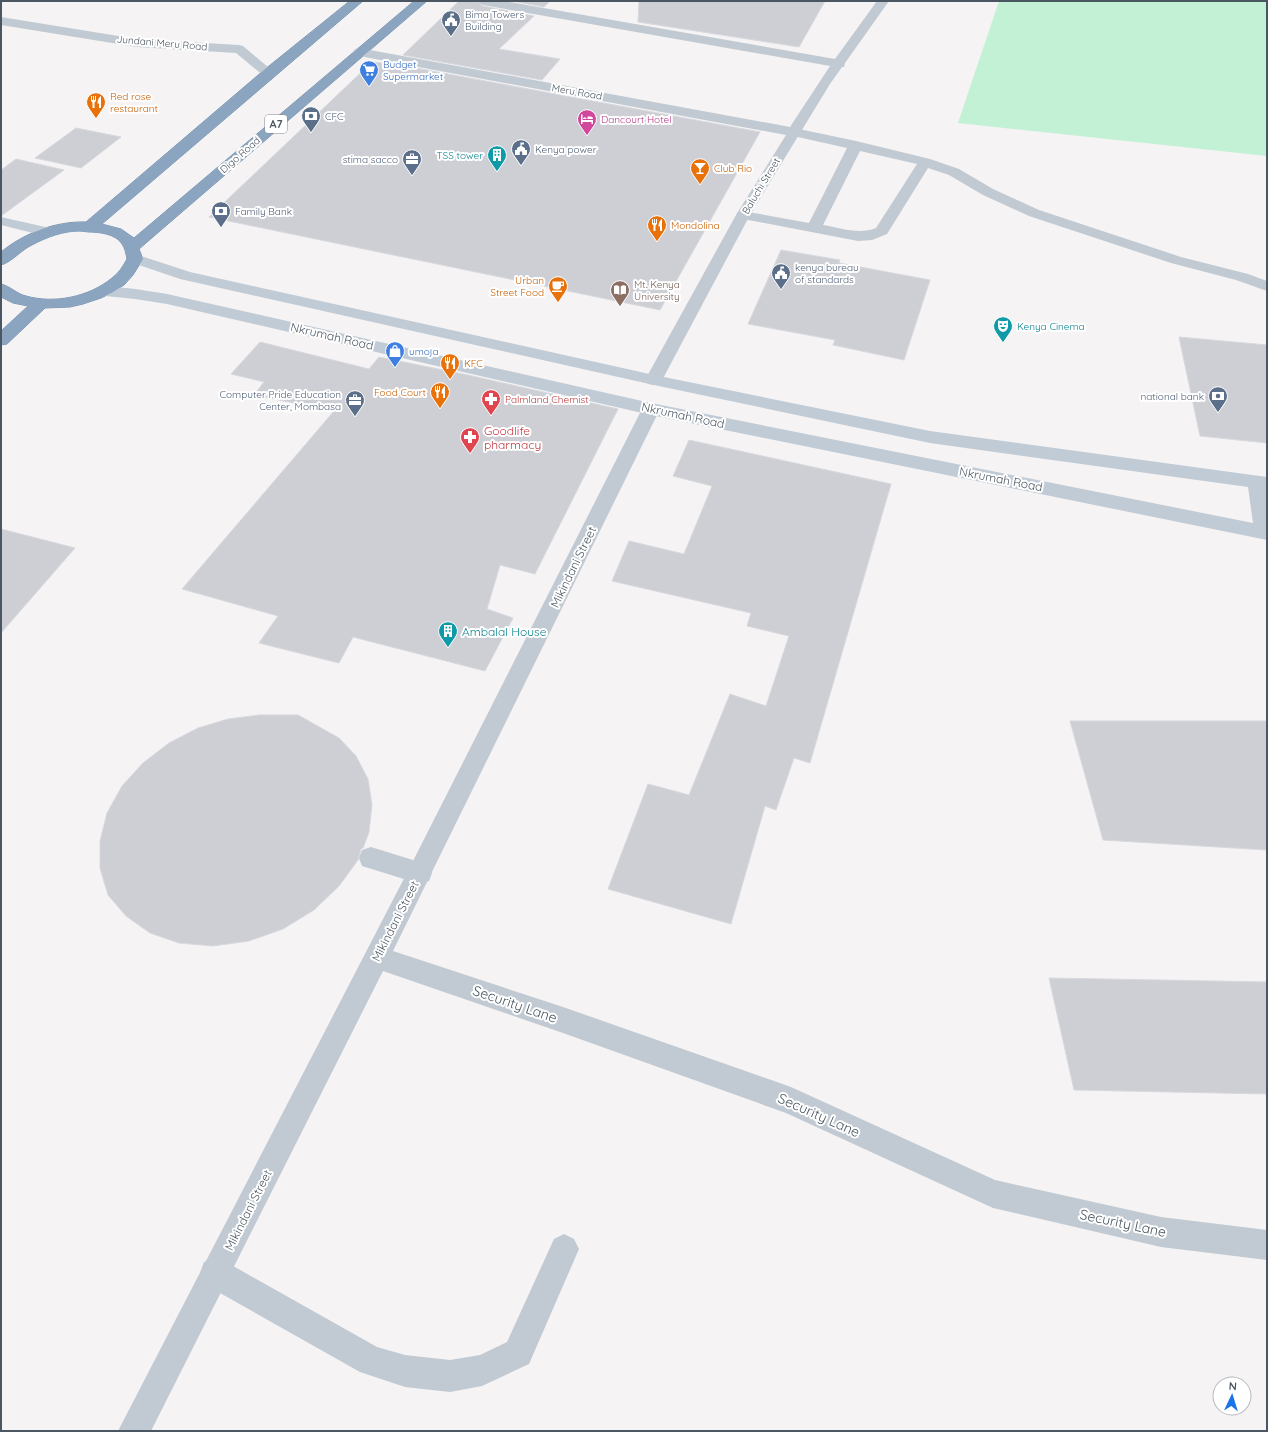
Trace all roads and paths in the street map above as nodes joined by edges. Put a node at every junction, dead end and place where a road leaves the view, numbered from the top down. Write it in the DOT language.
graph roads {
  1 [pos="356,1"];
  2 [pos="421,1"];
  3 [pos="483,1"];
  4 [pos="883,1"];
  5 [pos="1,20"];
  6 [pos="359,52"];
  7 [pos="840,64"];
  8 [pos="269,73"];
  9 [pos="794,132"];
  10 [pos="856,145"];
  11 [pos="925,162"];
  12 [pos="743,215"];
  13 [pos="1,221"];
  14 [pos="88,228"];
  15 [pos="814,228"];
  16 [pos="49,232"];
  17 [pos="133,253"];
  18 [pos="1,260"];
  19 [pos="1267,286"];
  20 [pos="101,292"];
  21 [pos="3,293"];
  22 [pos="41,304"];
  23 [pos="1,340"];
  24 [pos="654,380"];
  25 [pos="651,409"];
  26 [pos="1262,482"];
  27 [pos="1266,533"];
  28 [pos="371,858"];
  29 [pos="420,873"];
  30 [pos="377,957"];
  31 [pos="1267,1245"];
  32 [pos="564,1249"];
  33 [pos="215,1273"];
  34 [pos="134,1431"];
  1 -- 8 [label="highway"];
  2 -- 6 [label="highway, Digo Road / A7"];
  3 -- 7 [label="street"];
  4 -- 7 [label="street, Baluchi Street"];
  5 -- 8 [label="street, Jundani Meru Road"];
  6 -- 9 [label="street, Meru Road"];
  6 -- 17 [label="highway, Digo Road / A7"];
  7 -- 9 [label="street, Baluchi Street"];
  8 -- 14 [label="highway"];
  9 -- 10 [label="street, Meru Road"];
  9 -- 12 [label="street, Baluchi Street"];
  10 -- 11 [label="street, Meru Road"];
  10 -- 15 [label="street"];
  11 -- 15 [label="street"];
  11 -- 19 [label="street, Meru Road"];
  12 -- 15 [label="street"];
  12 -- 24 [label="street, Baluchi Street"];
  13 -- 16 [label="street"];
  14 -- 16 [label="highway"];
  14 -- 17 [label="highway"];
  16 -- 18 [label="highway"];
  17 -- 20 [label="highway, Digo Road"];
  17 -- 24 [label="street"];
  20 -- 22 [label="highway, Digo Road"];
  20 -- 25 [label="street, Nkrumah Road"];
  21 -- 22 [label="highway, Digo Road"];
  22 -- 23 [label="highway"];
  24 -- 26 [label="street"];
  25 -- 27 [label="street, Nkrumah Road"];
  25 -- 29 [label="street, Mikindani Street"];
  26 -- 27 [label="street"];
  28 -- 29 [label="street"];
  29 -- 30 [label="street, Mikindani Street"];
  30 -- 31 [label="street, Security Lane"];
  30 -- 33 [label="street, Mikindani Street"];
  32 -- 33 [label="street"];
  33 -- 34 [label="street, Mikindani Street"];
}
